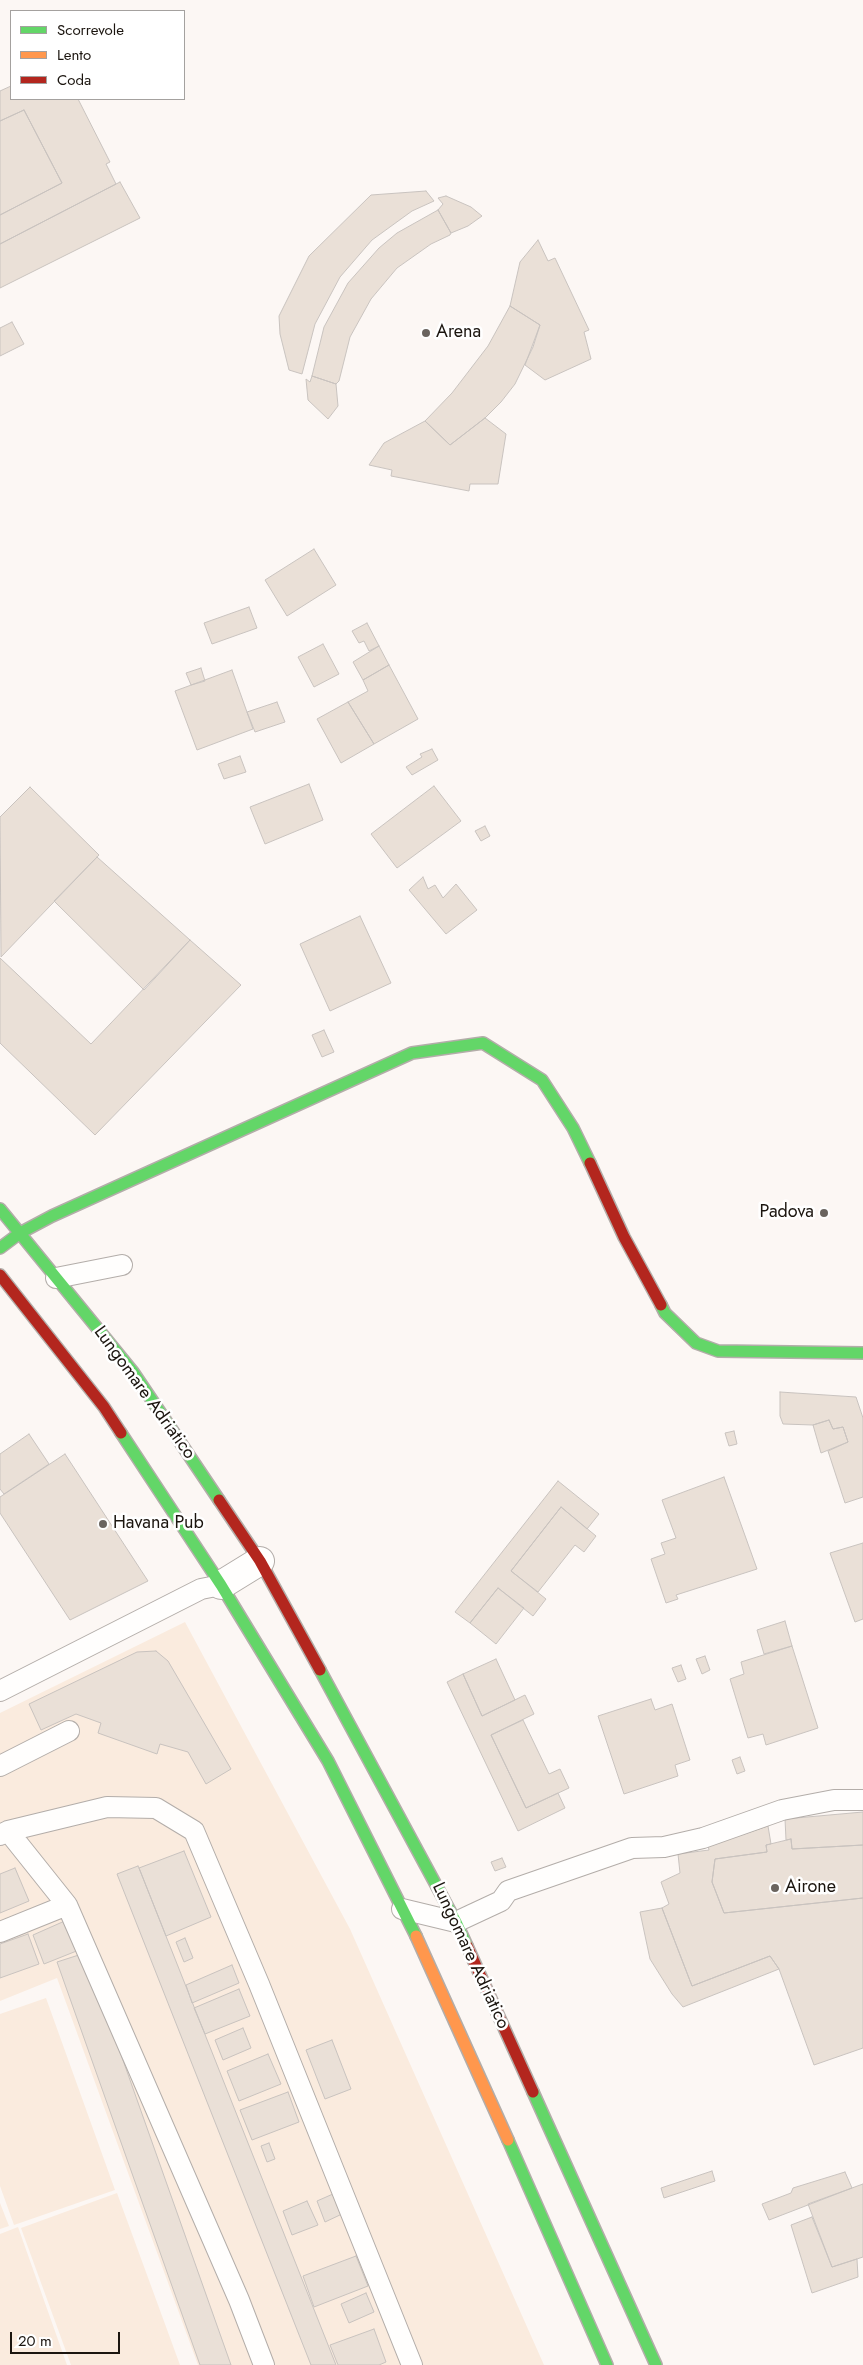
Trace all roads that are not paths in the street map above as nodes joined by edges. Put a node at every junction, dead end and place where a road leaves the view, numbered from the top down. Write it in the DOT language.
graph roads {
  1 [pos="0,1209"];
  2 [pos="20,1234"];
  3 [pos="0,1248"];
  4 [pos="122,1264"];
  5 [pos="0,1275"];
  6 [pos="56,1278"];
  7 [pos="863,1353"];
  8 [pos="260,1561"];
  9 [pos="221,1585"];
  10 [pos="0,1691"];
  11 [pos="69,1731"];
  12 [pos="0,1766"];
  13 [pos="863,1800"];
  14 [pos="4,1833"];
  15 [pos="67,1905"];
  16 [pos="402,1909"];
  17 [pos="456,1922"];
  18 [pos="0,1932"];
  19 [pos="264,2365"];
  20 [pos="412,2365"];
  21 [pos="607,2365"];
  22 [pos="656,2365"];
  1 -- 2 [label="street, Lungomare Adriatico"];
  2 -- 3 [label="street"];
  2 -- 6 [label="street, Lungomare Adriatico"];
  2 -- 7 [label="street"];
  4 -- 6 [label="lane"];
  5 -- 9 [label="street"];
  6 -- 8 [label="street, Lungomare Adriatico"];
  8 -- 9 [label="street"];
  8 -- 17 [label="street, Lungomare Adriatico"];
  9 -- 10 [label="lane"];
  9 -- 16 [label="street"];
  11 -- 12 [label="lane"];
  13 -- 17 [label="lane"];
  14 -- 15 [label="lane"];
  14 -- 20 [label="lane"];
  15 -- 18 [label="lane"];
  15 -- 19 [label="lane"];
  16 -- 17 [label="lane"];
  16 -- 21 [label="street"];
  17 -- 22 [label="street, Lungomare Adriatico"];
}
